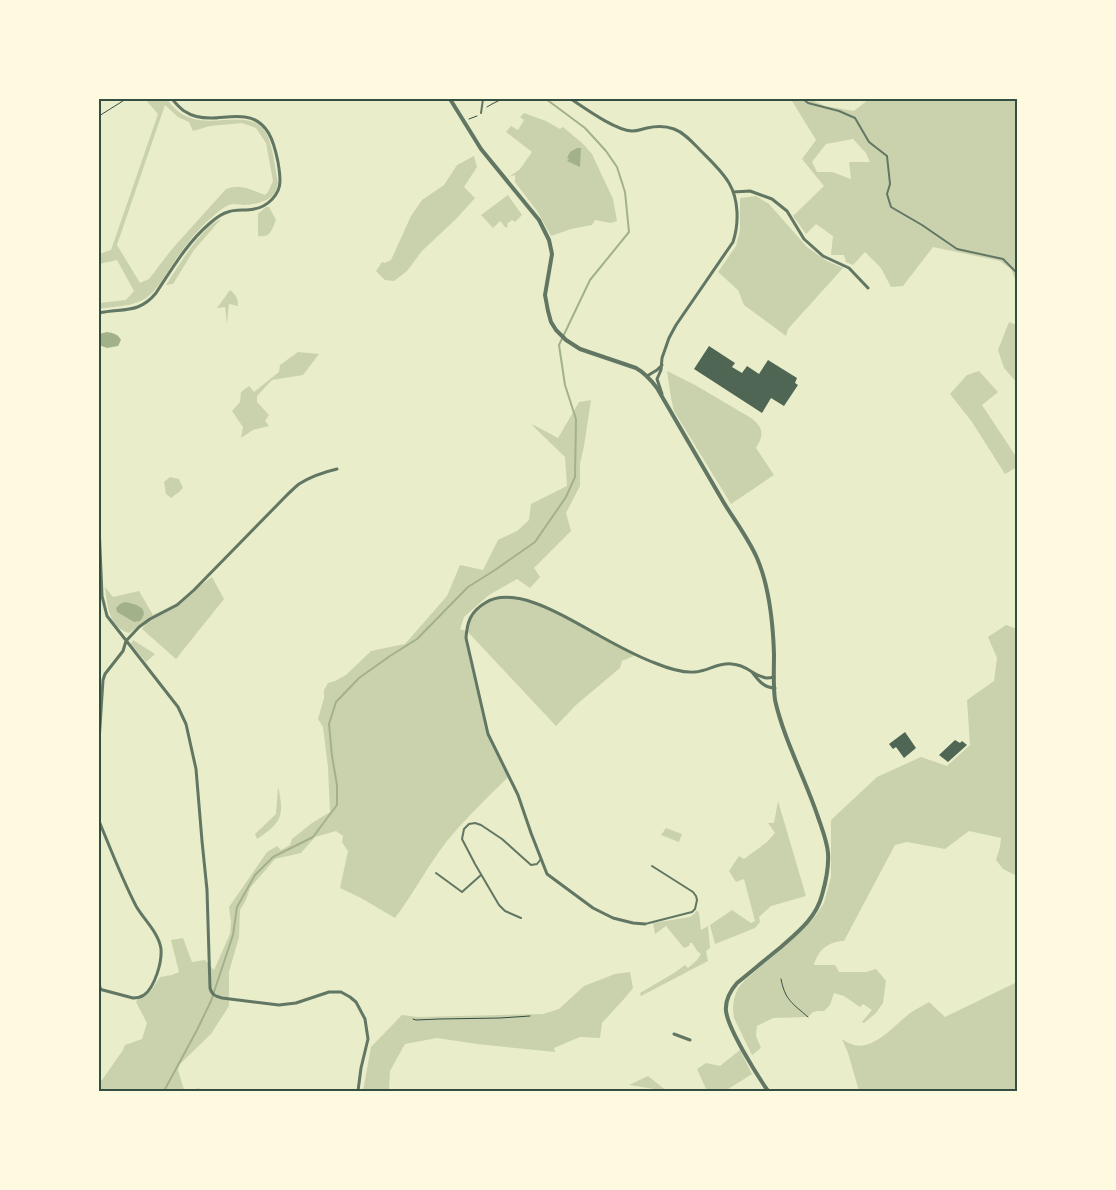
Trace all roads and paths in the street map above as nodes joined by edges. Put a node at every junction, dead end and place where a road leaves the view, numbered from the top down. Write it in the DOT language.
graph roads {
  1 [pos="126,99"];
  2 [pos="172,99"];
  3 [pos="450,99"];
  4 [pos="483,99"];
  5 [pos="572,99"];
  6 [pos="803,99"];
  7 [pos="481,113"];
  8 [pos="99,116"];
  9 [pos="733,192"];
  10 [pos="1017,273"];
  11 [pos="868,288"];
  12 [pos="99,313"];
  13 [pos="662,365"];
  14 [pos="647,376"];
  15 [pos="666,403"];
  16 [pos="336,469"];
  17 [pos="99,524"];
  18 [pos="126,641"];
  19 [pos="752,671"];
  20 [pos="774,677"];
  21 [pos="775,688"];
  22 [pos="99,742"];
  23 [pos="99,822"];
  24 [pos="541,859"];
  25 [pos="652,866"];
  26 [pos="436,873"];
  27 [pos="481,875"];
  28 [pos="521,918"];
  29 [pos="645,924"];
  30 [pos="781,979"];
  31 [pos="99,989"];
  32 [pos="530,1016"];
  33 [pos="808,1017"];
  34 [pos="413,1019"];
  35 [pos="674,1034"];
  36 [pos="690,1040"];
  37 [pos="358,1091"];
  38 [pos="768,1091"];
  1 -- 8 [label="path"];
  2 -- 12 [label="street"];
  3 -- 14 [label="street"];
  4 -- 7 [label="lane"];
  5 -- 9 [label="street"];
  6 -- 10 [label="lane"];
  9 -- 11 [label="street"];
  9 -- 13 [label="street"];
  13 -- 14 [label="street"];
  13 -- 15 [label="street"];
  14 -- 15 [label="street"];
  15 -- 20 [label="street"];
  16 -- 18 [label="street"];
  17 -- 18 [label="street"];
  18 -- 22 [label="street"];
  18 -- 37 [label="street"];
  19 -- 20 [label="street"];
  19 -- 21 [label="street"];
  19 -- 24 [label="street"];
  20 -- 21 [label="street"];
  21 -- 38 [label="street"];
  23 -- 31 [label="street"];
  24 -- 27 [label="lane"];
  24 -- 29 [label="street"];
  25 -- 29 [label="lane"];
  26 -- 27 [label="lane"];
  27 -- 28 [label="lane"];
  30 -- 33 [label="path"];
  32 -- 34 [label="path"];
  35 -- 36 [label="street"];
}
